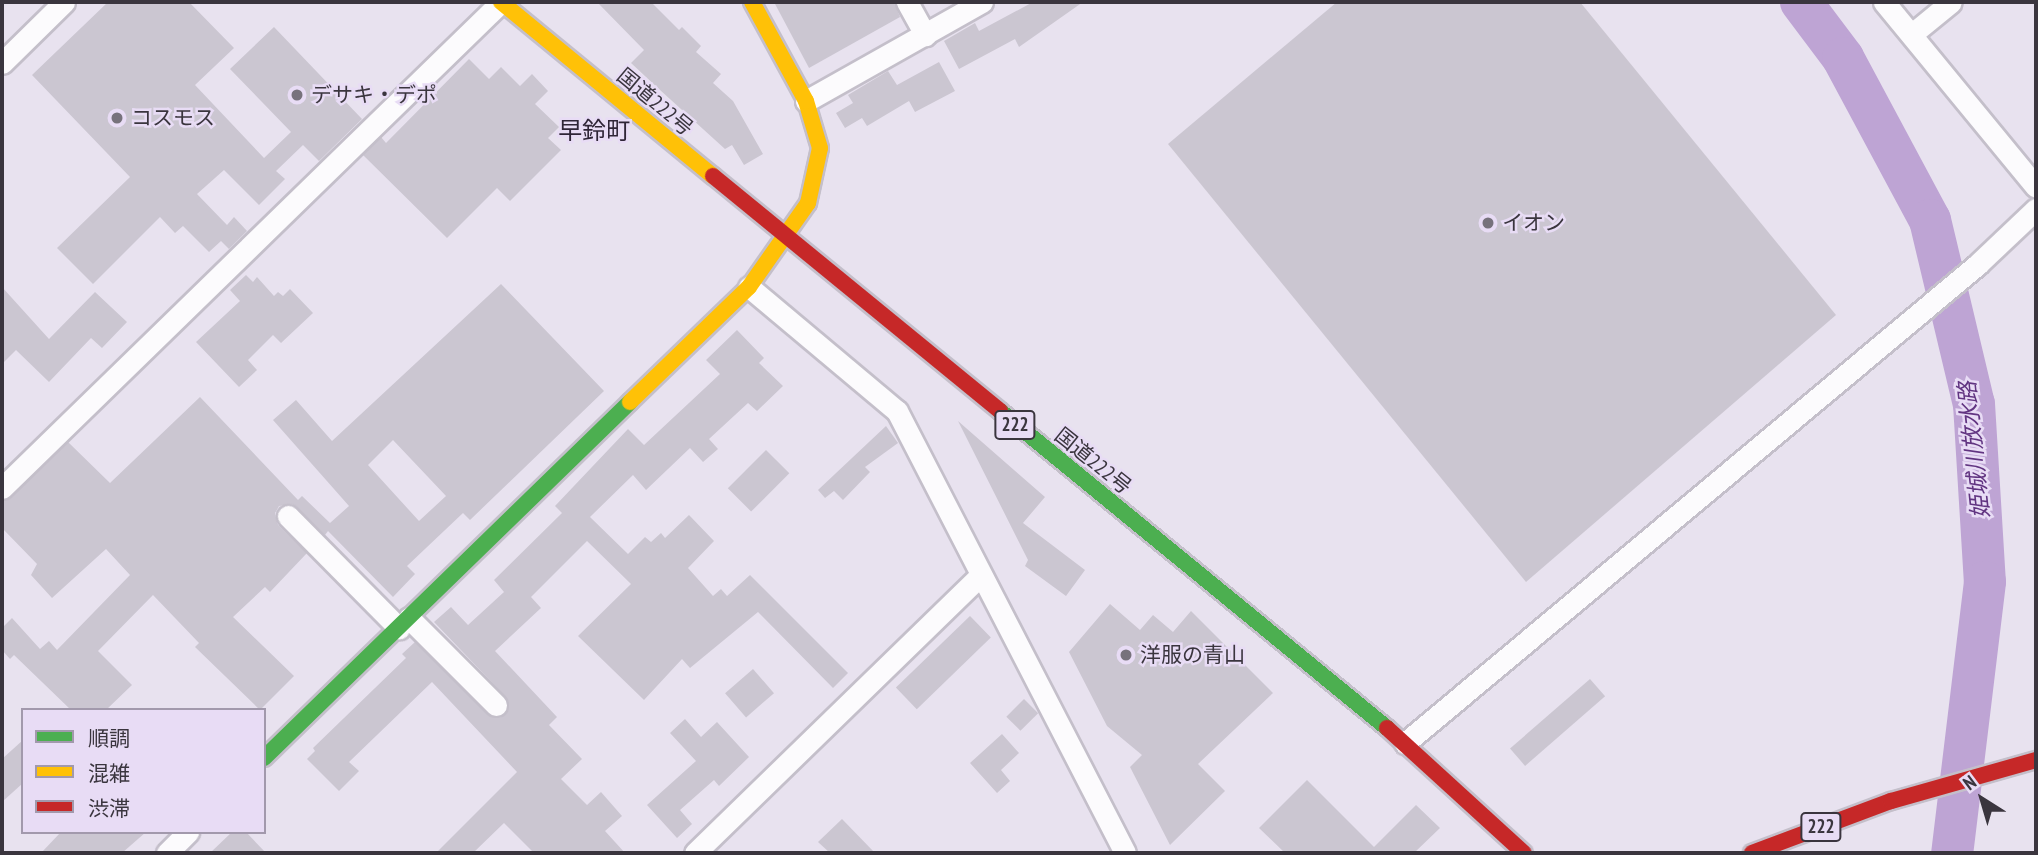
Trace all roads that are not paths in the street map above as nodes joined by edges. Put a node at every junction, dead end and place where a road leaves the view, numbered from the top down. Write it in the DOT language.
graph roads {
  1 [pos="64,2"];
  2 [pos="501,2"];
  3 [pos="752,2"];
  4 [pos="907,2"];
  5 [pos="982,2"];
  6 [pos="1884,2"];
  7 [pos="1951,2"];
  8 [pos="1912,34"];
  9 [pos="925,35"];
  10 [pos="2,63"];
  11 [pos="806,101"];
  12 [pos="2036,187"];
  13 [pos="2036,209"];
  14 [pos="785,237"];
  15 [pos="749,287"];
  16 [pos="2,488"];
  17 [pos="288,516"];
  18 [pos="981,575"];
  19 [pos="404,623"];
  20 [pos="496,705"];
  21 [pos="1405,743"];
  22 [pos="266,756"];
  23 [pos="2036,761"];
  24 [pos="186,834"];
  25 [pos="167,853"];
  26 [pos="695,853"];
  27 [pos="1125,853"];
  28 [pos="1524,853"];
  29 [pos="1752,853"];
  1 -- 10 [label="street"];
  2 -- 14 [label="main road, 国道222号 / 222"];
  2 -- 16 [label="street"];
  3 -- 11 [label="main road"];
  4 -- 9 [label="street"];
  5 -- 9 [label="street"];
  6 -- 8 [label="street"];
  7 -- 8 [label="street"];
  8 -- 12 [label="street"];
  9 -- 11 [label="street"];
  11 -- 14 [label="main road"];
  13 -- 21 [label="street"];
  14 -- 15 [label="main road"];
  14 -- 21 [label="main road, 国道222号 / 222"];
  15 -- 18 [label="street"];
  15 -- 19 [label="main road"];
  17 -- 19 [label="street"];
  18 -- 26 [label="street"];
  18 -- 27 [label="street"];
  19 -- 20 [label="street"];
  19 -- 22 [label="main road"];
  21 -- 28 [label="main road, 国道222号 / 222"];
  23 -- 29 [label="main road, 222"];
  24 -- 25 [label="street"];
}
